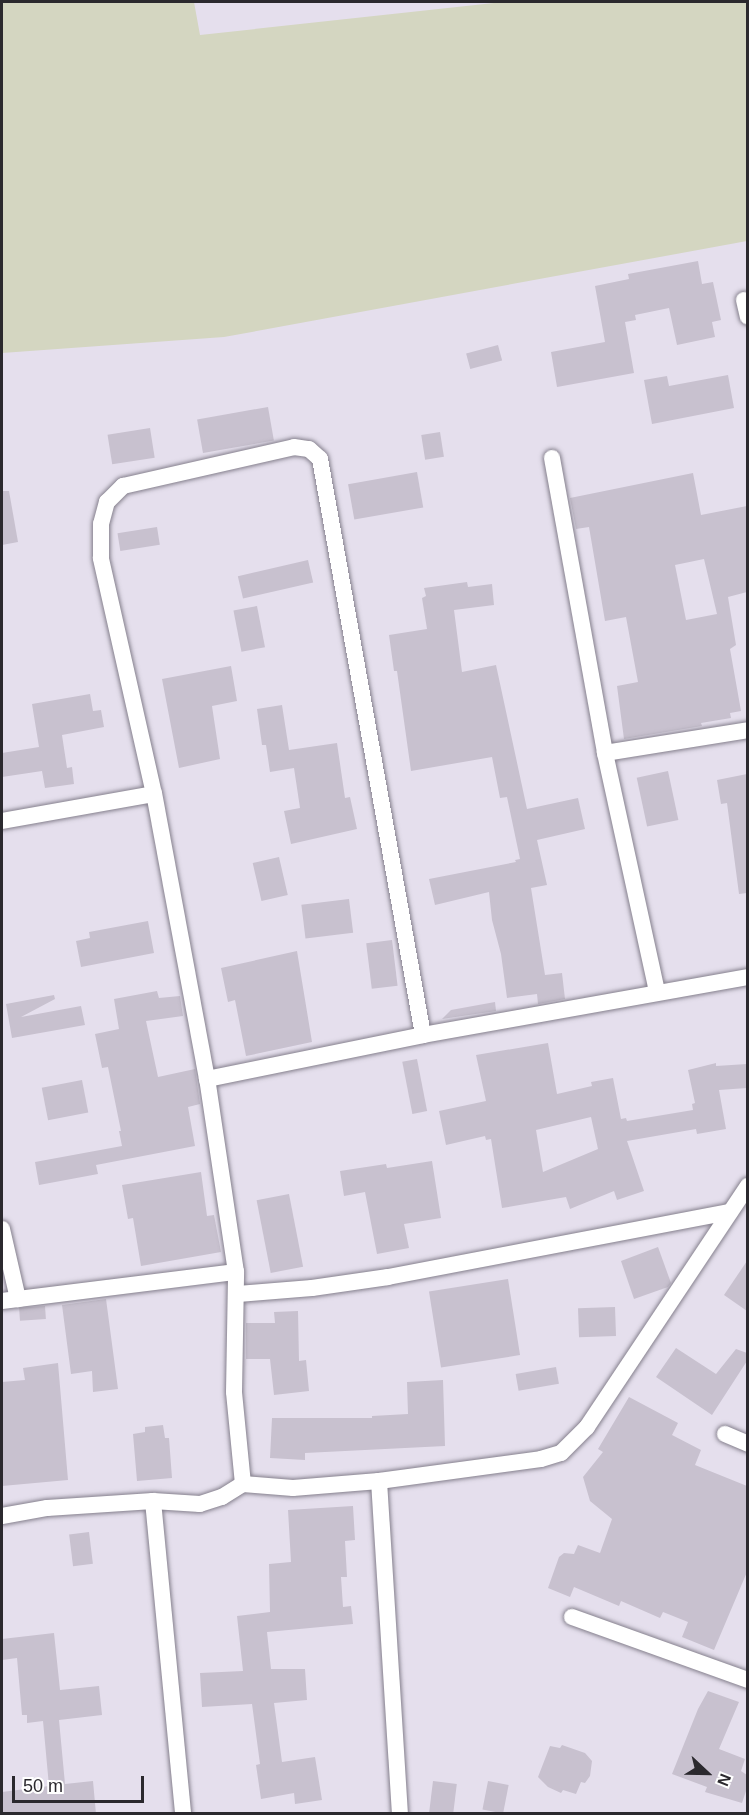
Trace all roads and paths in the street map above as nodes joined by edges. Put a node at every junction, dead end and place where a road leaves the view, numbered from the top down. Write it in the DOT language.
graph roads {
  1 [pos="744,300"];
  2 [pos="747,317"];
  3 [pos="552,458"];
  4 [pos="747,730"];
  5 [pos="605,753"];
  6 [pos="154,794"];
  7 [pos="2,821"];
  8 [pos="747,977"];
  9 [pos="657,991"];
  10 [pos="423,1035"];
  11 [pos="207,1079"];
  12 [pos="747,1186"];
  13 [pos="730,1212"];
  14 [pos="2,1229"];
  15 [pos="236,1272"];
  16 [pos="238,1294"];
  17 [pos="10,1300"];
  18 [pos="725,1434"];
  19 [pos="747,1444"];
  20 [pos="379,1481"];
  21 [pos="243,1484"];
  22 [pos="153,1501"];
  23 [pos="2,1516"];
  24 [pos="573,1617"];
  25 [pos="747,1680"];
  26 [pos="183,1814"];
  27 [pos="400,1814"];
  1 -- 2 [label="street"];
  3 -- 5 [label="street"];
  4 -- 5 [label="street"];
  5 -- 9 [label="street"];
  6 -- 7 [label="street"];
  6 -- 10 [label="street"];
  6 -- 11 [label="street"];
  8 -- 9 [label="street"];
  9 -- 10 [label="street"];
  10 -- 11 [label="street"];
  11 -- 15 [label="street"];
  12 -- 13 [label="street"];
  13 -- 16 [label="street"];
  13 -- 20 [label="street"];
  14 -- 17 [label="street"];
  15 -- 16 [label="street"];
  15 -- 17 [label="street"];
  16 -- 21 [label="street"];
  18 -- 19 [label="street"];
  20 -- 21 [label="street"];
  20 -- 27 [label="street"];
  21 -- 22 [label="street"];
  22 -- 23 [label="street"];
  22 -- 26 [label="street"];
  24 -- 25 [label="street"];
}
